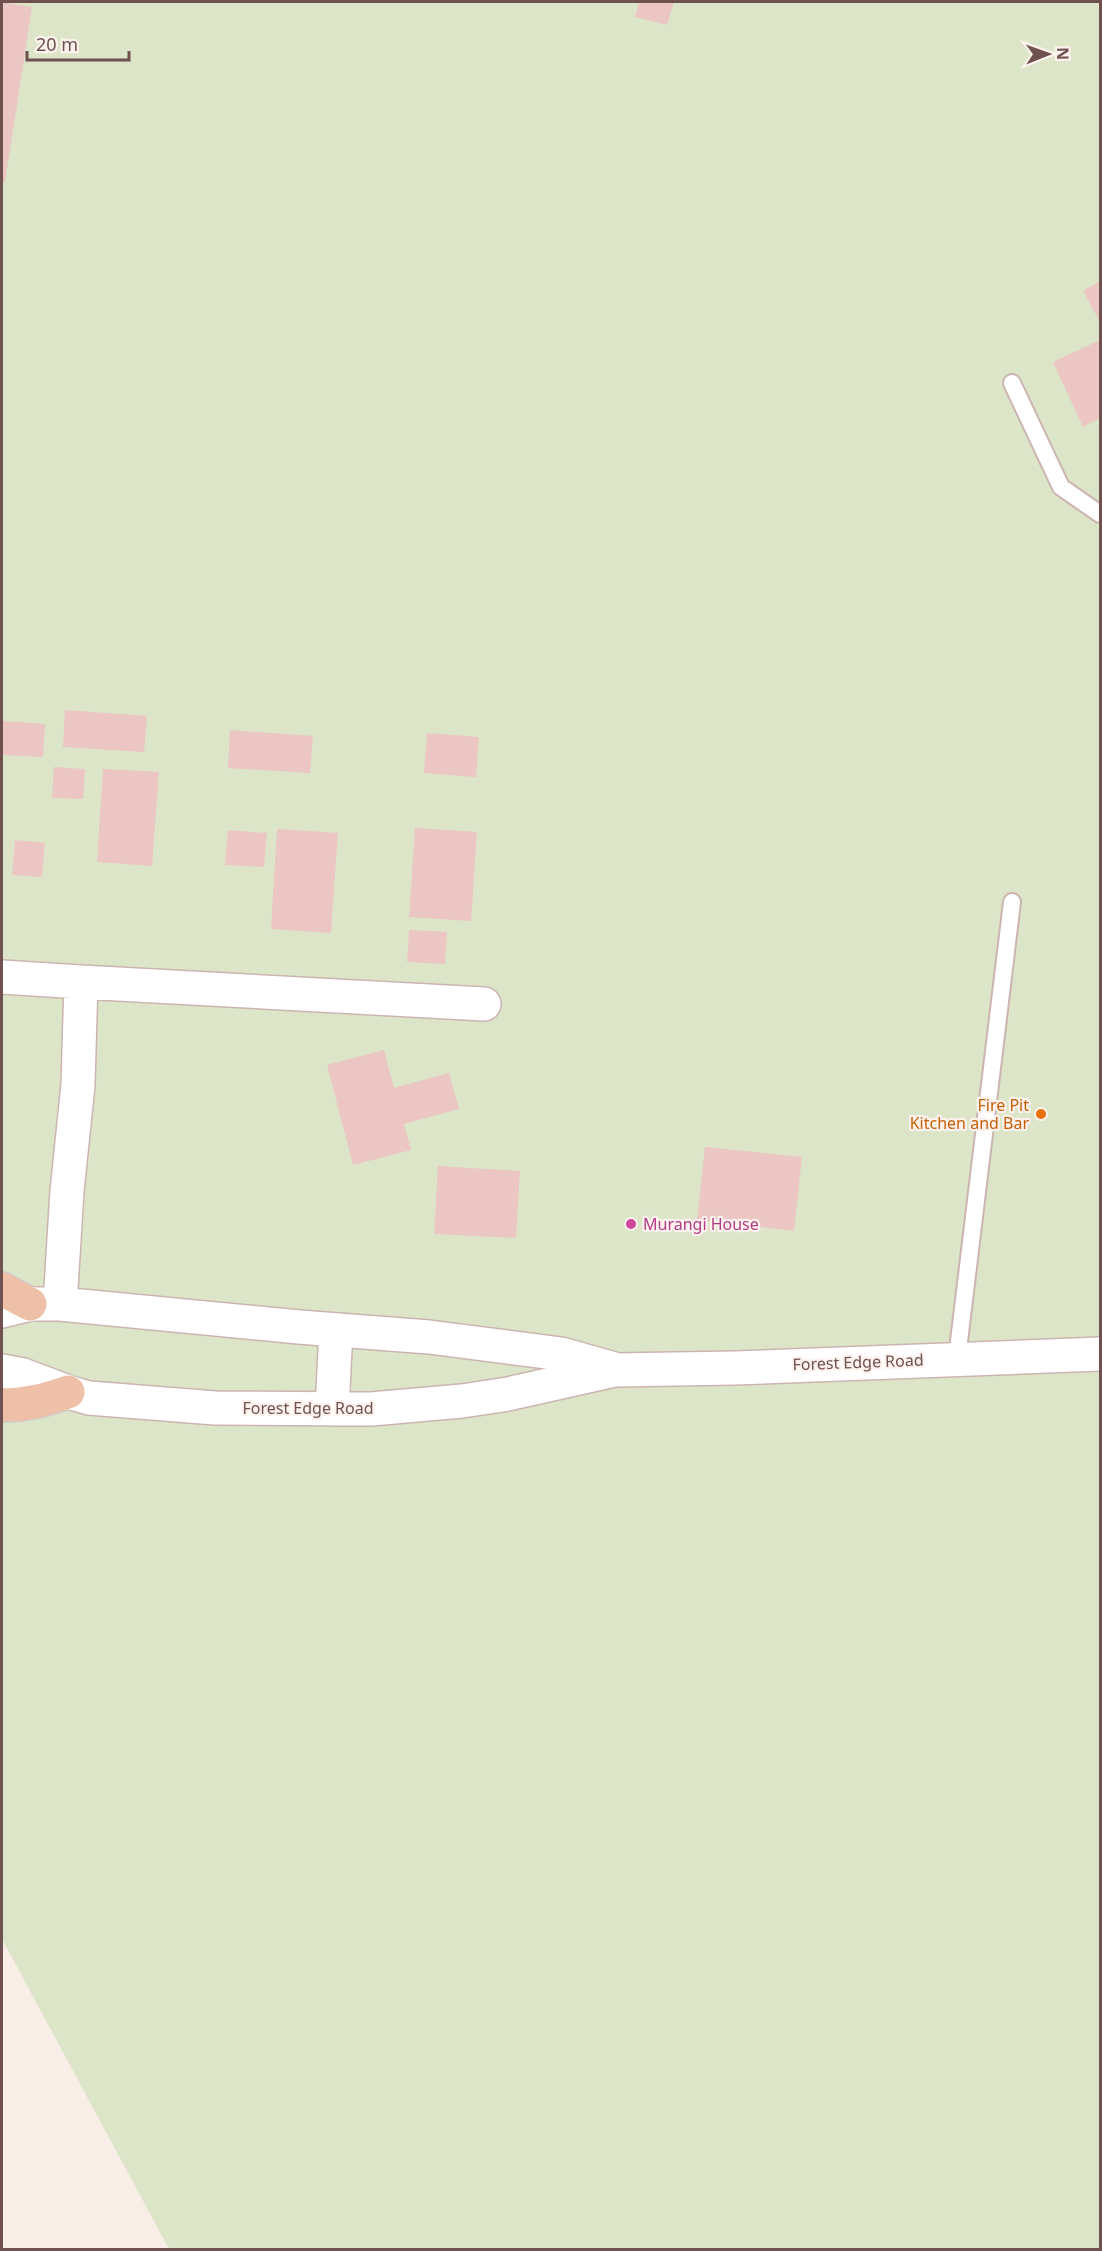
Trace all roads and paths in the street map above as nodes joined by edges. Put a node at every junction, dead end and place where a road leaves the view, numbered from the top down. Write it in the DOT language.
graph roads {
  1 [pos="1012,383"];
  2 [pos="1101,514"];
  3 [pos="1012,902"];
  4 [pos="2,977"];
  5 [pos="81,982"];
  6 [pos="484,1004"];
  7 [pos="2,1288"];
  8 [pos="30,1306"];
  9 [pos="336,1330"];
  10 [pos="1101,1354"];
  11 [pos="957,1358"];
  12 [pos="615,1370"];
  13 [pos="2,1371"];
  14 [pos="68,1392"];
  15 [pos="2,1405"];
  16 [pos="332,1409"];
  1 -- 2 [label="lane"];
  3 -- 11 [label="lane"];
  4 -- 5 [label="street"];
  5 -- 6 [label="street"];
  5 -- 8 [label="street"];
  7 -- 8 [label="main road"];
  8 -- 9 [label="street, Forest Edge Road"];
  9 -- 12 [label="street, Forest Edge Road"];
  9 -- 16 [label="street"];
  10 -- 11 [label="street, Forest Edge Road"];
  11 -- 12 [label="street, Forest Edge Road"];
  12 -- 16 [label="street, Forest Edge Road"];
  13 -- 14 [label="street, Forest Edge Road"];
  14 -- 15 [label="main road"];
  14 -- 16 [label="street, Forest Edge Road"];
}
